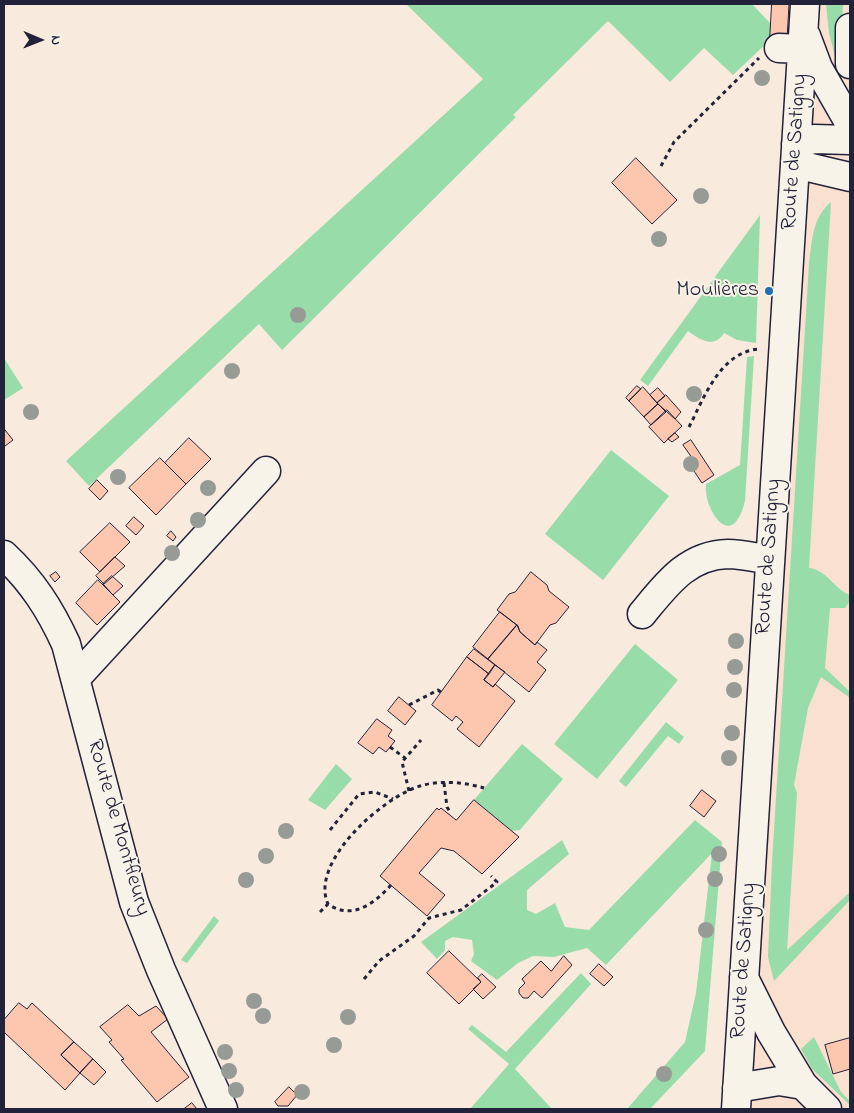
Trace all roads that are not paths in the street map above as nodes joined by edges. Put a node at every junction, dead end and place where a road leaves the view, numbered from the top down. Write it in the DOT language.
graph roads {
  1 [pos="850,28"];
  2 [pos="790,38"];
  3 [pos="850,64"];
  4 [pos="850,124"];
  5 [pos="850,140"];
  6 [pos="796,154"];
  7 [pos="850,177"];
  8 [pos="266,471"];
  9 [pos="4,555"];
  10 [pos="770,560"];
  11 [pos="642,614"];
  12 [pos="76,678"];
  13 [pos="744,976"];
  14 [pos="803,1085"];
  15 [pos="736,1099"];
  16 [pos="223,1109"];
  17 [pos="827,1109"];
  1 -- 3 [label="street"];
  2 -- 4 [label="street"];
  2 -- 6 [label="street, Route de Satigny"];
  5 -- 6 [label="street"];
  6 -- 7 [label="street"];
  6 -- 10 [label="street, Route de Satigny"];
  8 -- 12 [label="street"];
  9 -- 12 [label="street, Route de Montfleury"];
  10 -- 11 [label="street"];
  10 -- 13 [label="street, Route de Satigny"];
  12 -- 16 [label="street, Route de Montfleury"];
  13 -- 14 [label="street"];
  13 -- 15 [label="street, Route de Satigny"];
  14 -- 15 [label="street"];
  14 -- 17 [label="street"];
}
